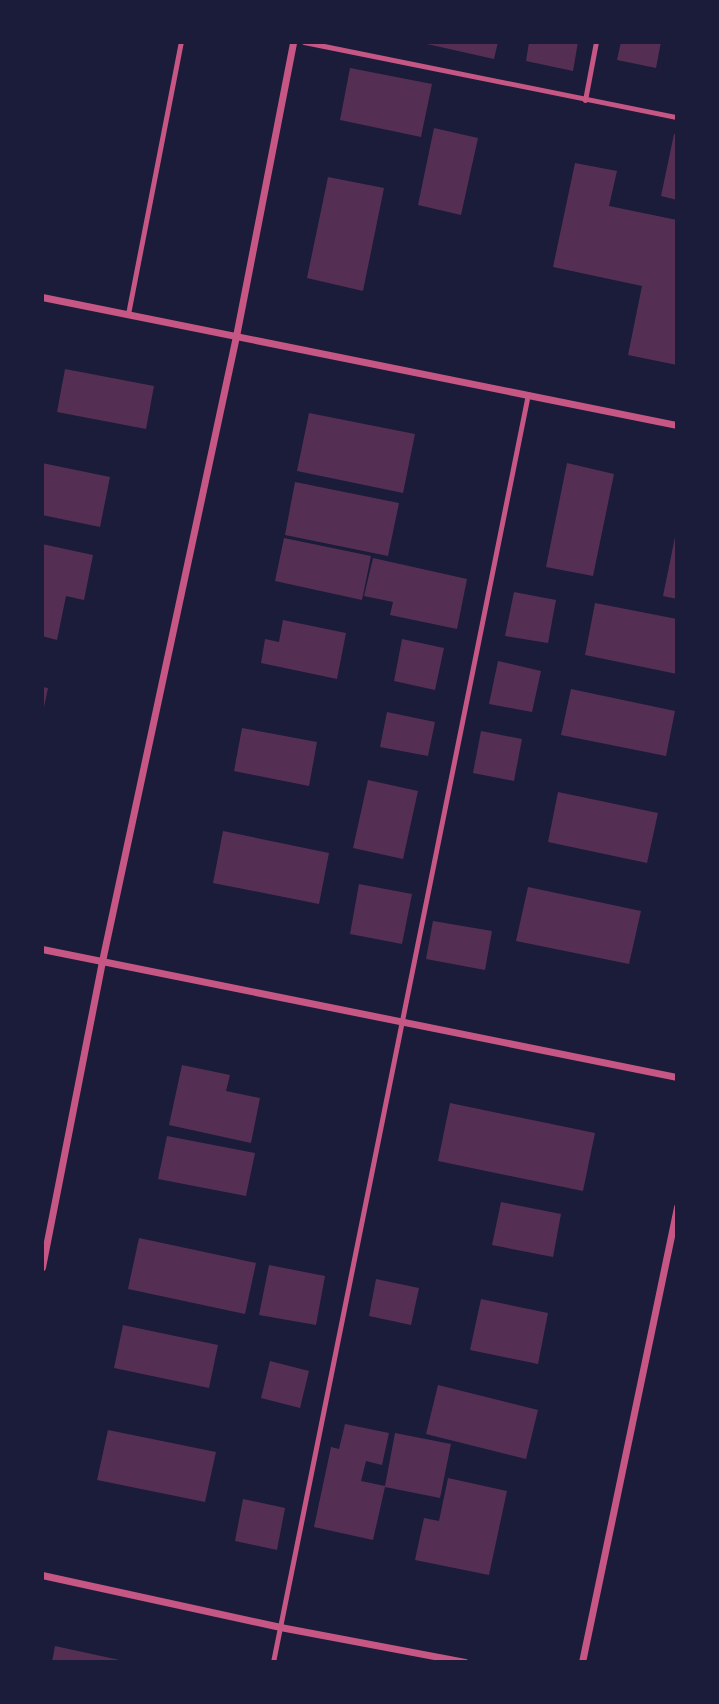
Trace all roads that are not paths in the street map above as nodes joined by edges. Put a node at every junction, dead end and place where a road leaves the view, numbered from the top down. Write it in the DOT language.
graph roads {
  1 [pos="181,42"];
  2 [pos="293,42"];
  3 [pos="304,42"];
  4 [pos="596,42"];
  5 [pos="584,100"];
  6 [pos="677,117"];
  7 [pos="42,297"];
  8 [pos="128,314"];
  9 [pos="236,336"];
  10 [pos="528,394"];
  11 [pos="677,425"];
  12 [pos="42,948"];
  13 [pos="102,961"];
  14 [pos="402,1021"];
  15 [pos="677,1077"];
  16 [pos="677,1207"];
  17 [pos="42,1267"];
  18 [pos="42,1575"];
  19 [pos="280,1627"];
  20 [pos="273,1662"];
  21 [pos="466,1662"];
  22 [pos="582,1662"];
  1 -- 8 [label="lane"];
  2 -- 9 [label="street"];
  3 -- 5 [label="lane"];
  4 -- 5 [label="lane"];
  5 -- 6 [label="lane"];
  7 -- 8 [label="street"];
  8 -- 9 [label="street"];
  9 -- 10 [label="street"];
  9 -- 13 [label="street"];
  10 -- 11 [label="street"];
  10 -- 14 [label="lane"];
  12 -- 13 [label="street"];
  13 -- 14 [label="street"];
  13 -- 17 [label="street"];
  14 -- 15 [label="street"];
  14 -- 19 [label="lane"];
  16 -- 22 [label="street"];
  18 -- 19 [label="street"];
  19 -- 20 [label="lane"];
  19 -- 21 [label="street"];
}
